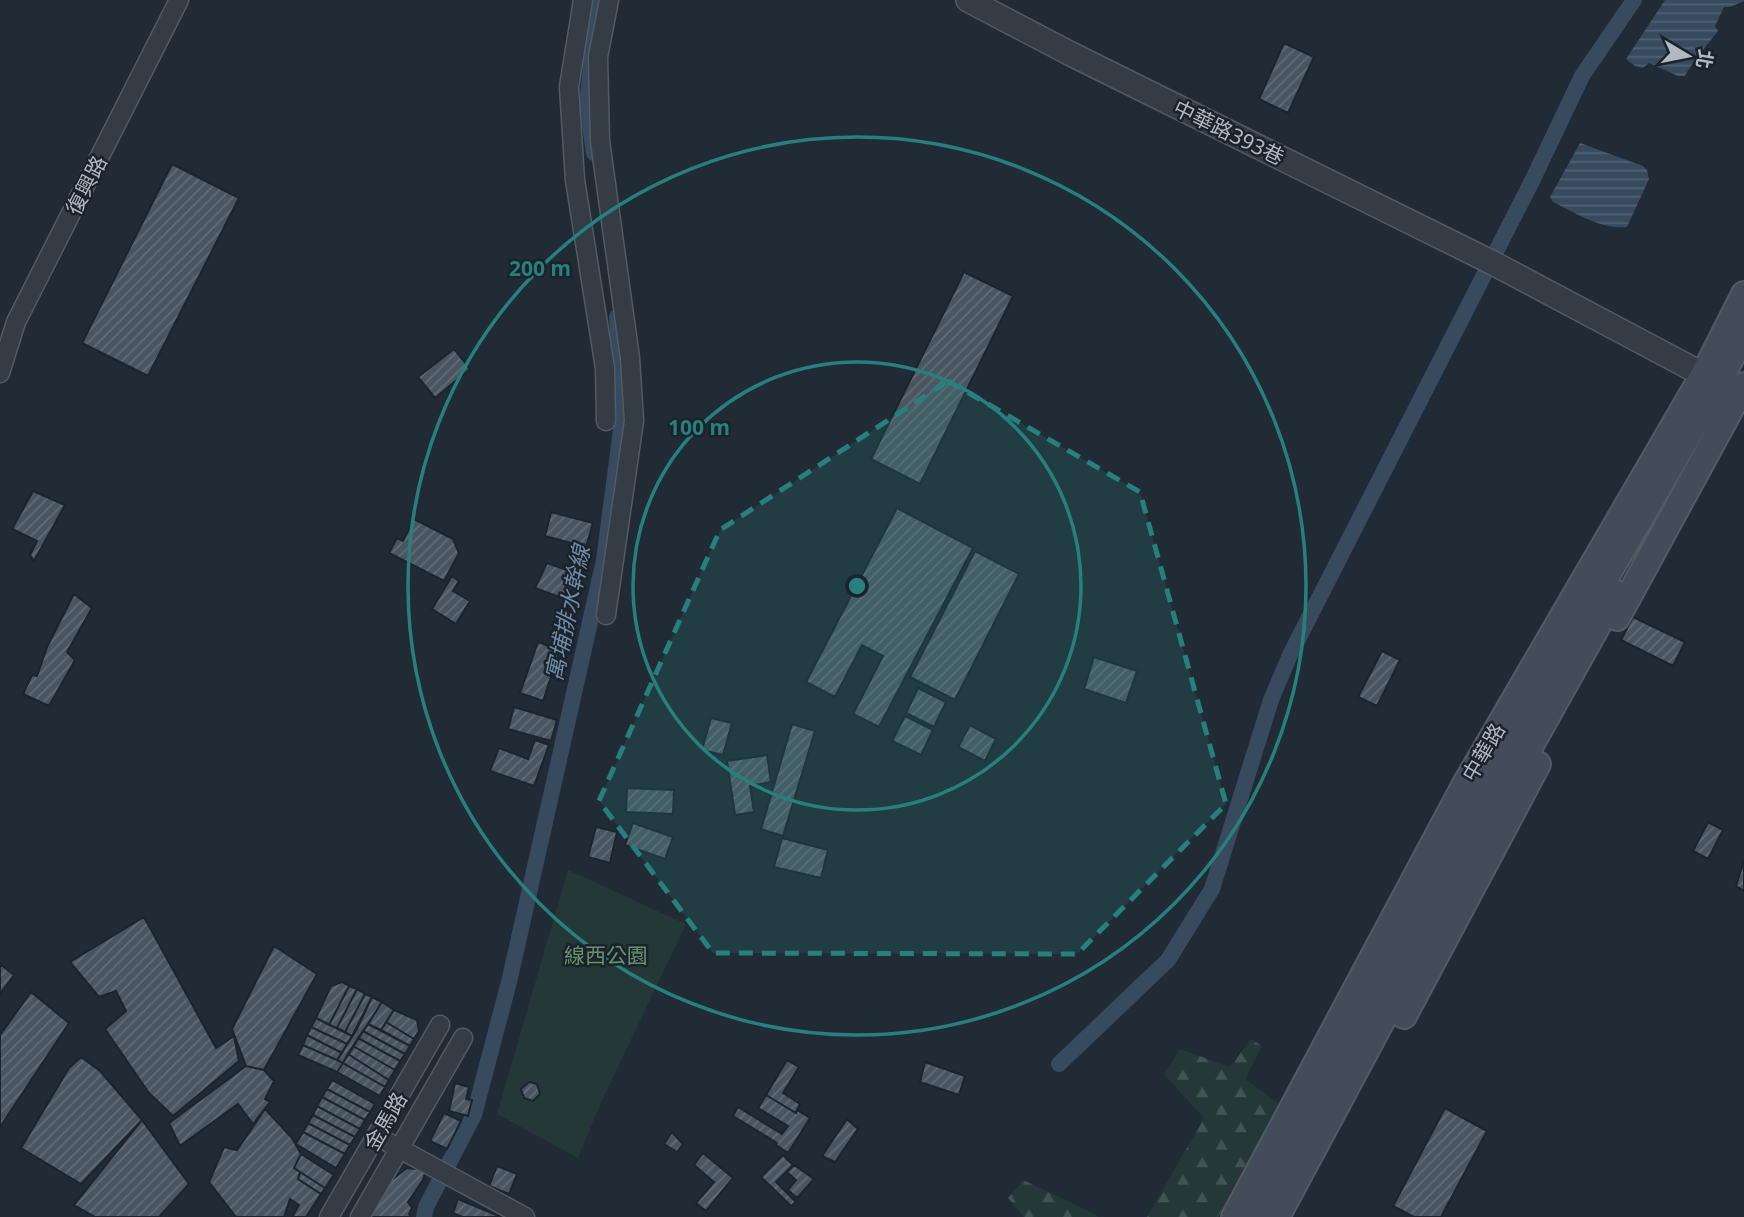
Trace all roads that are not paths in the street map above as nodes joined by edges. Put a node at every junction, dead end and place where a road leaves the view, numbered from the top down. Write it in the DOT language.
graph roads {
  1 [pos="179,0"];
  2 [pos="583,0"];
  3 [pos="609,0"];
  4 [pos="968,0"];
  5 [pos="1744,294"];
  6 [pos="1744,332"];
  7 [pos="1744,360"];
  8 [pos="0,373"];
  9 [pos="1730,387"];
  10 [pos="606,421"];
  11 [pos="606,615"];
  12 [pos="440,1025"];
  13 [pos="463,1038"];
  14 [pos="377,1136"];
  15 [pos="399,1149"];
  16 [pos="329,1217"];
  17 [pos="360,1217"];
  18 [pos="525,1217"];
  19 [pos="1234,1217"];
  20 [pos="1253,1217"];
  21 [pos="1277,1217"];
  22 [pos="1296,1217"];
  1 -- 8 [label="street, 復興路"];
  2 -- 10 [label="street"];
  3 -- 11 [label="street"];
  4 -- 9 [label="street, 中華路393巷"];
  5 -- 9 [label="main road, 中華路"];
  6 -- 9 [label="main road, 中華路"];
  7 -- 9 [label="main road, 中華路"];
  9 -- 19 [label="main road, 中華路"];
  9 -- 20 [label="main road, 中華路"];
  9 -- 21 [label="main road, 中華路"];
  9 -- 22 [label="main road, 中華路"];
  12 -- 14 [label="street, 金馬路"];
  13 -- 15 [label="street, 金馬路"];
  14 -- 15 [label="street"];
  14 -- 16 [label="street, 金馬路"];
  15 -- 17 [label="street, 金馬路"];
  15 -- 18 [label="street"];
}
